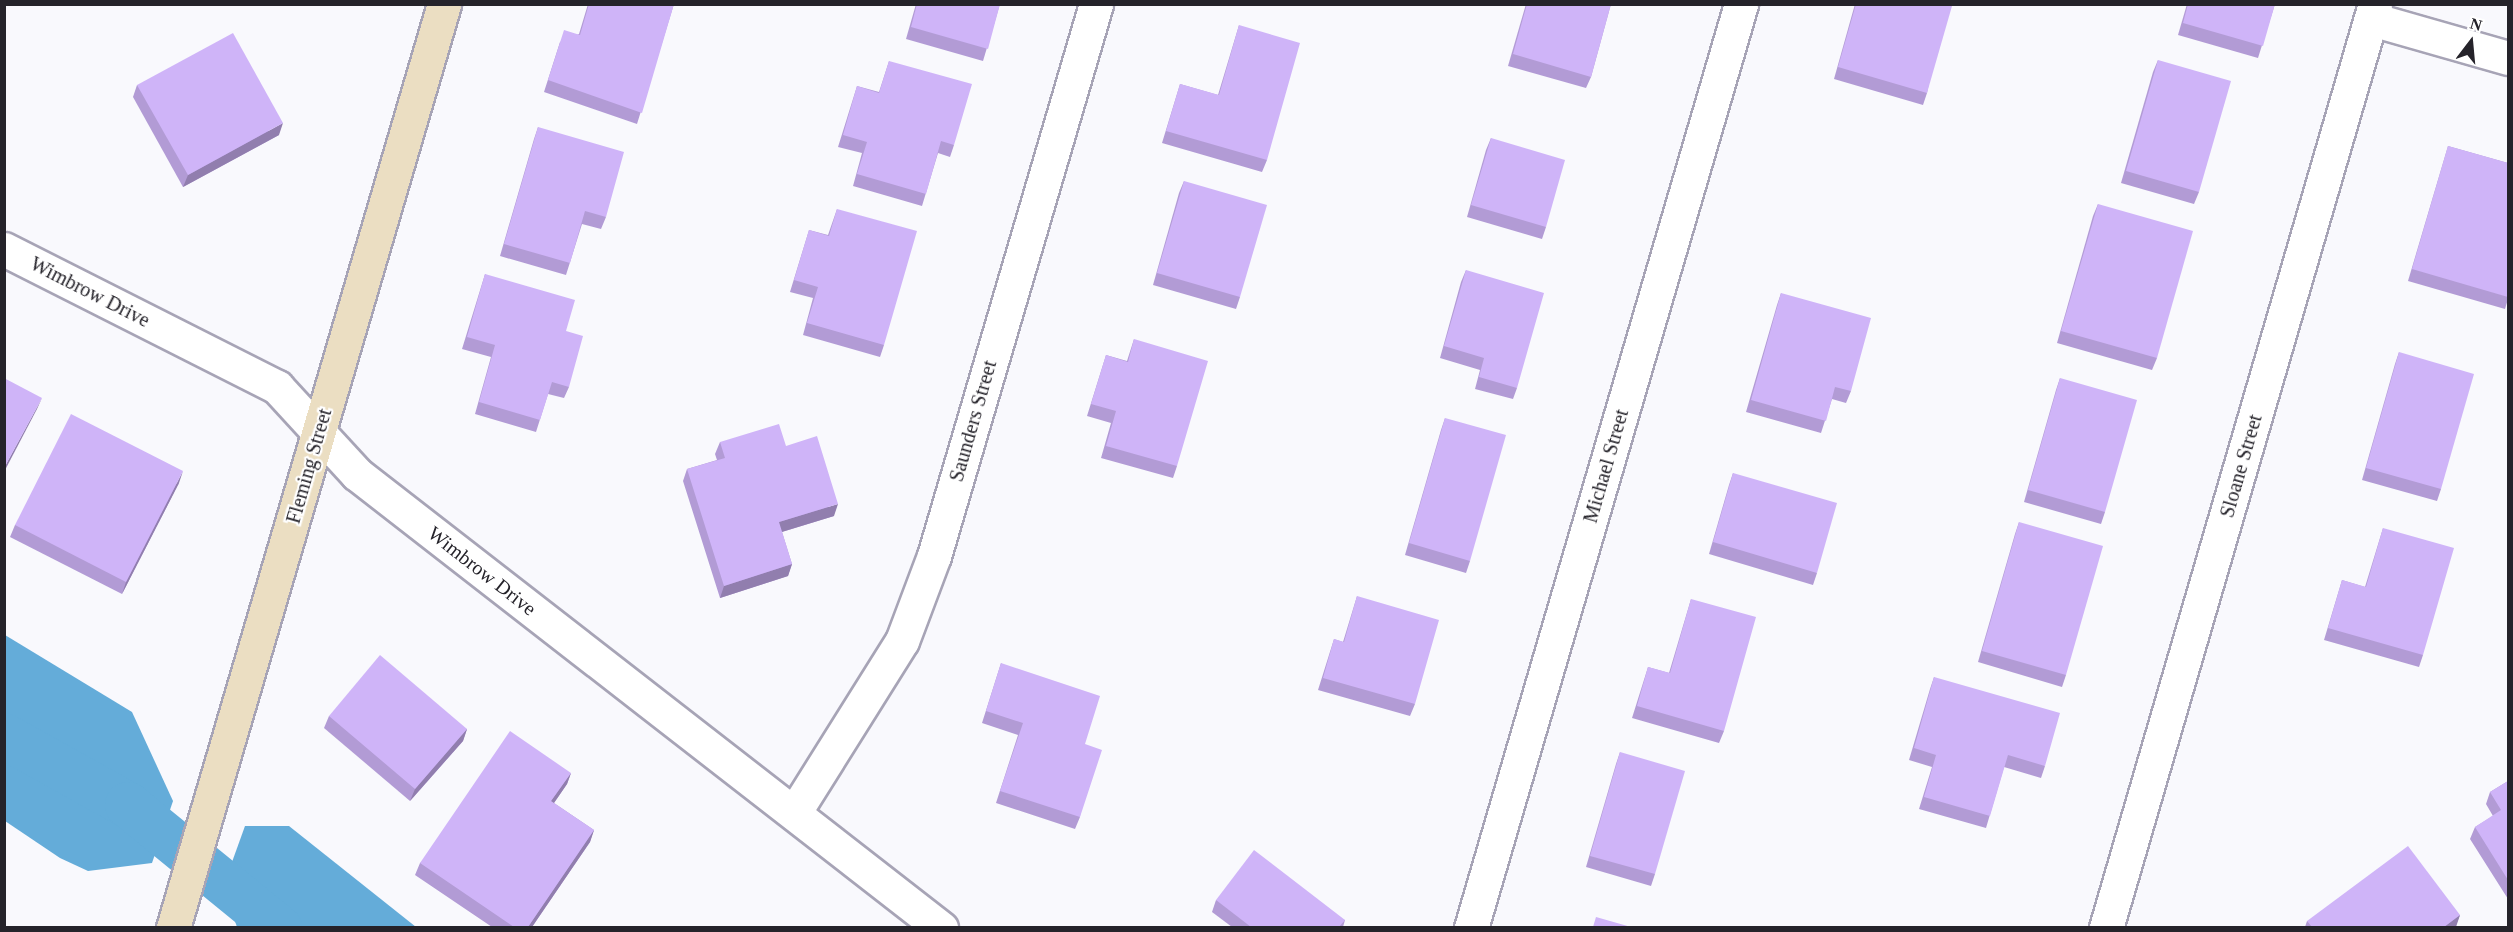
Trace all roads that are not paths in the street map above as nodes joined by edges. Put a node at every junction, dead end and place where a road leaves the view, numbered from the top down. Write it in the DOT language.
graph roads {
  1 [pos="444,4"];
  2 [pos="1096,4"];
  3 [pos="1741,4"];
  4 [pos="2373,12"];
  5 [pos="2508,58"];
  6 [pos="4,249"];
  7 [pos="319,433"];
  8 [pos="794,813"];
  9 [pos="173,927"];
  10 [pos="941,927"];
  11 [pos="1471,927"];
  12 [pos="2106,927"];
  1 -- 7 [label="street, Fleming Street"];
  2 -- 8 [label="street, Saunders Street"];
  3 -- 11 [label="street, Michael Street"];
  4 -- 5 [label="street"];
  4 -- 12 [label="street, Sloane Street"];
  6 -- 7 [label="street, Wimbrow Drive"];
  7 -- 8 [label="street, Wimbrow Drive"];
  7 -- 9 [label="street, Fleming Street"];
  8 -- 10 [label="street, Wimbrow Drive"];
}
